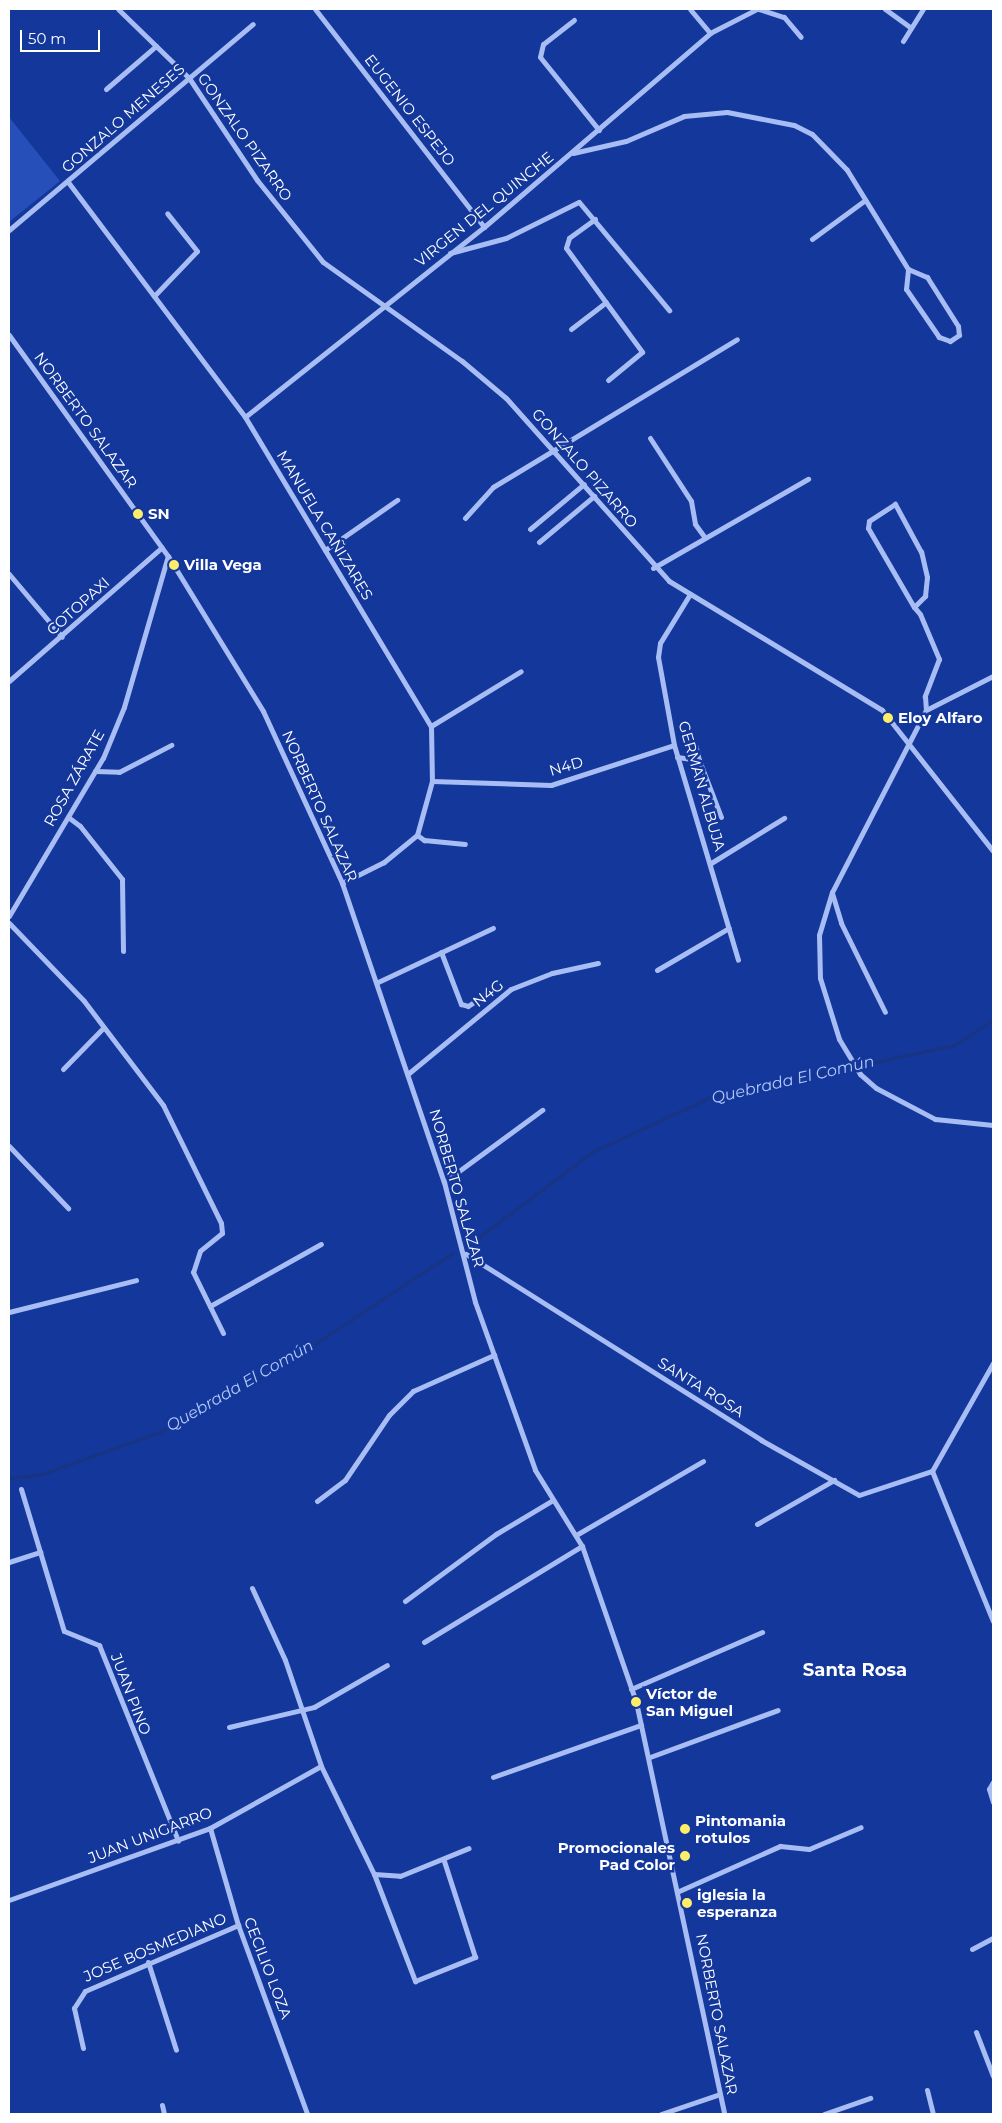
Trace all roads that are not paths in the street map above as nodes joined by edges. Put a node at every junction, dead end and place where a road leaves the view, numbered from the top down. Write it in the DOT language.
graph roads {
  1 [pos="118,9"];
  2 [pos="316,9"];
  3 [pos="690,9"];
  4 [pos="758,9"];
  5 [pos="885,9"];
  6 [pos="923,9"];
  7 [pos="574,20"];
  8 [pos="253,24"];
  9 [pos="911,28"];
  10 [pos="710,33"];
  11 [pos="801,36"];
  12 [pos="903,41"];
  13 [pos="156,46"];
  14 [pos="189,78"];
  15 [pos="106,89"];
  16 [pos="599,130"];
  17 [pos="572,153"];
  18 [pos="68,182"];
  19 [pos="865,200"];
  20 [pos="167,213"];
  21 [pos="595,219"];
  22 [pos="484,227"];
  23 [pos="9,230"];
  24 [pos="812,239"];
  25 [pos="450,253"];
  26 [pos="908,269"];
  27 [pos="154,296"];
  28 [pos="606,302"];
  29 [pos="384,305"];
  30 [pos="669,310"];
  31 [pos="571,328"];
  32 [pos="9,335"];
  33 [pos="737,339"];
  34 [pos="608,380"];
  35 [pos="245,417"];
  36 [pos="650,438"];
  37 [pos="554,447"];
  38 [pos="808,479"];
  39 [pos="584,484"];
  40 [pos="594,496"];
  41 [pos="397,500"];
  42 [pos="465,518"];
  43 [pos="530,529"];
  44 [pos="705,538"];
  45 [pos="540,542"];
  46 [pos="162,547"];
  47 [pos="325,550"];
  48 [pos="168,556"];
  49 [pos="654,568"];
  50 [pos="9,574"];
  51 [pos="690,594"];
  52 [pos="914,606"];
  53 [pos="62,637"];
  54 [pos="521,672"];
  55 [pos="993,676"];
  56 [pos="9,681"];
  57 [pos="926,710"];
  58 [pos="432,726"];
  59 [pos="909,742"];
  60 [pos="695,744"];
  61 [pos="171,745"];
  62 [pos="674,745"];
  63 [pos="678,757"];
  64 [pos="699,760"];
  65 [pos="95,771"];
  66 [pos="432,781"];
  67 [pos="68,817"];
  68 [pos="721,817"];
  69 [pos="784,818"];
  70 [pos="417,834"];
  71 [pos="465,844"];
  72 [pos="993,851"];
  73 [pos="711,863"];
  74 [pos="342,883"];
  75 [pos="832,892"];
  76 [pos="9,916"];
  77 [pos="9,923"];
  78 [pos="493,928"];
  79 [pos="729,928"];
  80 [pos="123,951"];
  81 [pos="441,952"];
  82 [pos="738,960"];
  83 [pos="598,963"];
  84 [pos="657,970"];
  85 [pos="378,982"];
  86 [pos="487,993"];
  87 [pos="886,1012"];
  88 [pos="103,1028"];
  89 [pos="63,1069"];
  90 [pos="409,1072"];
  91 [pos="542,1110"];
  92 [pos="993,1125"];
  93 [pos="9,1146"];
  94 [pos="444,1182"];
  95 [pos="68,1208"];
  96 [pos="321,1244"];
  97 [pos="466,1254"];
  98 [pos="136,1280"];
  99 [pos="210,1306"];
  100 [pos="9,1312"];
  101 [pos="223,1333"];
  102 [pos="494,1355"];
  103 [pos="993,1363"];
  104 [pos="703,1461"];
  105 [pos="932,1471"];
  106 [pos="834,1480"];
  107 [pos="21,1489"];
  108 [pos="553,1500"];
  109 [pos="317,1501"];
  110 [pos="757,1524"];
  111 [pos="576,1535"];
  112 [pos="582,1546"];
  113 [pos="40,1552"];
  114 [pos="9,1562"];
  115 [pos="252,1588"];
  116 [pos="405,1601"];
  117 [pos="993,1621"];
  118 [pos="762,1632"];
  119 [pos="424,1642"];
  120 [pos="387,1665"];
  121 [pos="631,1688"];
  122 [pos="304,1710"];
  123 [pos="778,1710"];
  124 [pos="641,1725"];
  125 [pos="229,1727"];
  126 [pos="650,1757"];
  127 [pos="321,1766"];
  128 [pos="493,1777"];
  129 [pos="993,1782"];
  130 [pos="993,1802"];
  131 [pos="861,1827"];
  132 [pos="210,1828"];
  133 [pos="178,1841"];
  134 [pos="468,1848"];
  135 [pos="444,1861"];
  136 [pos="374,1874"];
  137 [pos="679,1891"];
  138 [pos="9,1900"];
  139 [pos="238,1926"];
  140 [pos="993,1938"];
  141 [pos="972,1949"];
  142 [pos="148,1962"];
  143 [pos="976,2032"];
  144 [pos="83,2048"];
  145 [pos="176,2050"];
  146 [pos="993,2076"];
  147 [pos="927,2090"];
  148 [pos="720,2094"];
  149 [pos="870,2098"];
  150 [pos="162,2106"];
  151 [pos="164,2114"];
  152 [pos="307,2114"];
  153 [pos="661,2114"];
  154 [pos="724,2114"];
  155 [pos="824,2114"];
  156 [pos="932,2114"];
  1 -- 13 [label="street, GONZALO PIZARRO"];
  2 -- 22 [label="street, EUGENIO ESPEJO"];
  3 -- 10 [label="street"];
  4 -- 10 [label="street, VIRGEN DEL QUINCHE"];
  4 -- 11 [label="street"];
  5 -- 9 [label="street"];
  6 -- 9 [label="street"];
  7 -- 16 [label="street"];
  8 -- 14 [label="street, GONZALO MENESES"];
  9 -- 12 [label="street"];
  10 -- 16 [label="street, VIRGEN DEL QUINCHE"];
  13 -- 14 [label="street, GONZALO PIZARRO"];
  13 -- 15 [label="street"];
  14 -- 18 [label="street, GONZALO MENESES"];
  14 -- 29 [label="street, GONZALO PIZARRO"];
  16 -- 17 [label="street, VIRGEN DEL QUINCHE"];
  17 -- 19 [label="street"];
  17 -- 22 [label="street, VIRGEN DEL QUINCHE"];
  18 -- 23 [label="street, GONZALO MENESES"];
  18 -- 27 [label="street, MANUELA CAÑIZARES"];
  19 -- 24 [label="street"];
  19 -- 26 [label="street"];
  20 -- 27 [label="street"];
  21 -- 25 [label="street"];
  21 -- 28 [label="street"];
  21 -- 30 [label="street"];
  22 -- 25 [label="street, VIRGEN DEL QUINCHE"];
  25 -- 29 [label="street, VIRGEN DEL QUINCHE"];
  26 -- 26 [label="street"];
  27 -- 35 [label="street, MANUELA CAÑIZARES"];
  28 -- 31 [label="street"];
  28 -- 34 [label="street"];
  29 -- 35 [label="street, VIRGEN DEL QUINCHE"];
  29 -- 37 [label="street, GONZALO PIZARRO"];
  32 -- 46 [label="street, NORBERTO SALAZAR"];
  33 -- 37 [label="street"];
  35 -- 47 [label="street, MANUELA CAÑIZARES"];
  36 -- 44 [label="street"];
  37 -- 39 [label="street, GONZALO PIZARRO"];
  37 -- 42 [label="street"];
  38 -- 44 [label="street"];
  39 -- 40 [label="street, GONZALO PIZARRO"];
  39 -- 43 [label="street"];
  40 -- 45 [label="street"];
  40 -- 49 [label="street, GONZALO PIZARRO"];
  41 -- 47 [label="street"];
  44 -- 49 [label="street"];
  46 -- 48 [label="street, NORBERTO SALAZAR"];
  46 -- 53 [label="street, COTOPAXI"];
  47 -- 58 [label="street, MANUELA CAÑIZARES"];
  48 -- 65 [label="street, ROSA ZÁRATE"];
  48 -- 74 [label="street, NORBERTO SALAZAR"];
  49 -- 51 [label="street, GONZALO PIZARRO"];
  50 -- 53 [label="street"];
  51 -- 59 [label="street, GONZALO PIZARRO"];
  51 -- 62 [label="street, GERMAN ALBUJA"];
  52 -- 52 [label="street"];
  52 -- 57 [label="street"];
  53 -- 56 [label="street, COTOPAXI"];
  54 -- 58 [label="street"];
  55 -- 57 [label="street"];
  57 -- 59 [label="street"];
  58 -- 66 [label="street"];
  59 -- 72 [label="street, GONZALO PIZARRO"];
  59 -- 75 [label="street"];
  60 -- 64 [label="street"];
  61 -- 65 [label="street"];
  62 -- 63 [label="street, GERMAN ALBUJA"];
  62 -- 66 [label="street, N4D"];
  63 -- 64 [label="street"];
  63 -- 73 [label="street, GERMAN ALBUJA"];
  64 -- 68 [label="street"];
  65 -- 67 [label="street, ROSA ZÁRATE"];
  66 -- 70 [label="street"];
  67 -- 76 [label="street, ROSA ZÁRATE"];
  67 -- 80 [label="street"];
  69 -- 73 [label="street"];
  70 -- 71 [label="street"];
  70 -- 74 [label="street"];
  73 -- 79 [label="street, GERMAN ALBUJA"];
  74 -- 85 [label="street, NORBERTO SALAZAR"];
  75 -- 87 [label="street"];
  75 -- 92 [label="street"];
  77 -- 88 [label="street"];
  78 -- 81 [label="street"];
  79 -- 82 [label="street, GERMAN ALBUJA"];
  79 -- 84 [label="street"];
  81 -- 85 [label="street"];
  81 -- 86 [label="street"];
  83 -- 90 [label="street, N4G"];
  85 -- 90 [label="street, NORBERTO SALAZAR"];
  88 -- 89 [label="street"];
  88 -- 99 [label="street"];
  90 -- 94 [label="street, NORBERTO SALAZAR"];
  91 -- 94 [label="street"];
  93 -- 95 [label="street"];
  94 -- 97 [label="street, NORBERTO SALAZAR"];
  96 -- 99 [label="street"];
  97 -- 102 [label="street, NORBERTO SALAZAR"];
  97 -- 106 [label="street, SANTA ROSA"];
  98 -- 100 [label="street"];
  99 -- 101 [label="street"];
  102 -- 108 [label="street, NORBERTO SALAZAR"];
  102 -- 109 [label="street"];
  103 -- 105 [label="street"];
  104 -- 111 [label="street"];
  105 -- 106 [label="street, SANTA ROSA"];
  105 -- 117 [label="street"];
  106 -- 110 [label="street"];
  107 -- 113 [label="street, JUAN PINO"];
  108 -- 111 [label="street, NORBERTO SALAZAR"];
  108 -- 116 [label="street"];
  111 -- 112 [label="street, NORBERTO SALAZAR"];
  112 -- 119 [label="street"];
  112 -- 121 [label="street, NORBERTO SALAZAR"];
  113 -- 114 [label="street"];
  113 -- 133 [label="street, JUAN PINO"];
  115 -- 122 [label="street"];
  118 -- 121 [label="street"];
  120 -- 122 [label="street"];
  121 -- 124 [label="street, NORBERTO SALAZAR"];
  122 -- 125 [label="street"];
  122 -- 127 [label="street"];
  123 -- 126 [label="street"];
  124 -- 126 [label="street, NORBERTO SALAZAR"];
  124 -- 128 [label="street"];
  126 -- 137 [label="street, NORBERTO SALAZAR"];
  127 -- 132 [label="street, JUAN UNIGARRO"];
  127 -- 136 [label="street"];
  129 -- 130 [label="street"];
  131 -- 137 [label="street"];
  132 -- 133 [label="street, JUAN UNIGARRO"];
  132 -- 139 [label="street, CECILIO LOZA"];
  133 -- 138 [label="street, JUAN UNIGARRO"];
  134 -- 135 [label="street"];
  135 -- 136 [label="street"];
  135 -- 136 [label="street"];
  137 -- 148 [label="street, NORBERTO SALAZAR"];
  139 -- 142 [label="street, JOSE BOSMEDIANO"];
  139 -- 152 [label="street, CECILIO LOZA"];
  140 -- 141 [label="street"];
  142 -- 144 [label="street, JOSE BOSMEDIANO"];
  142 -- 145 [label="street"];
  143 -- 146 [label="street"];
  147 -- 156 [label="street"];
  148 -- 153 [label="street"];
  148 -- 154 [label="street, NORBERTO SALAZAR"];
  149 -- 155 [label="street"];
  150 -- 151 [label="street"];
}
